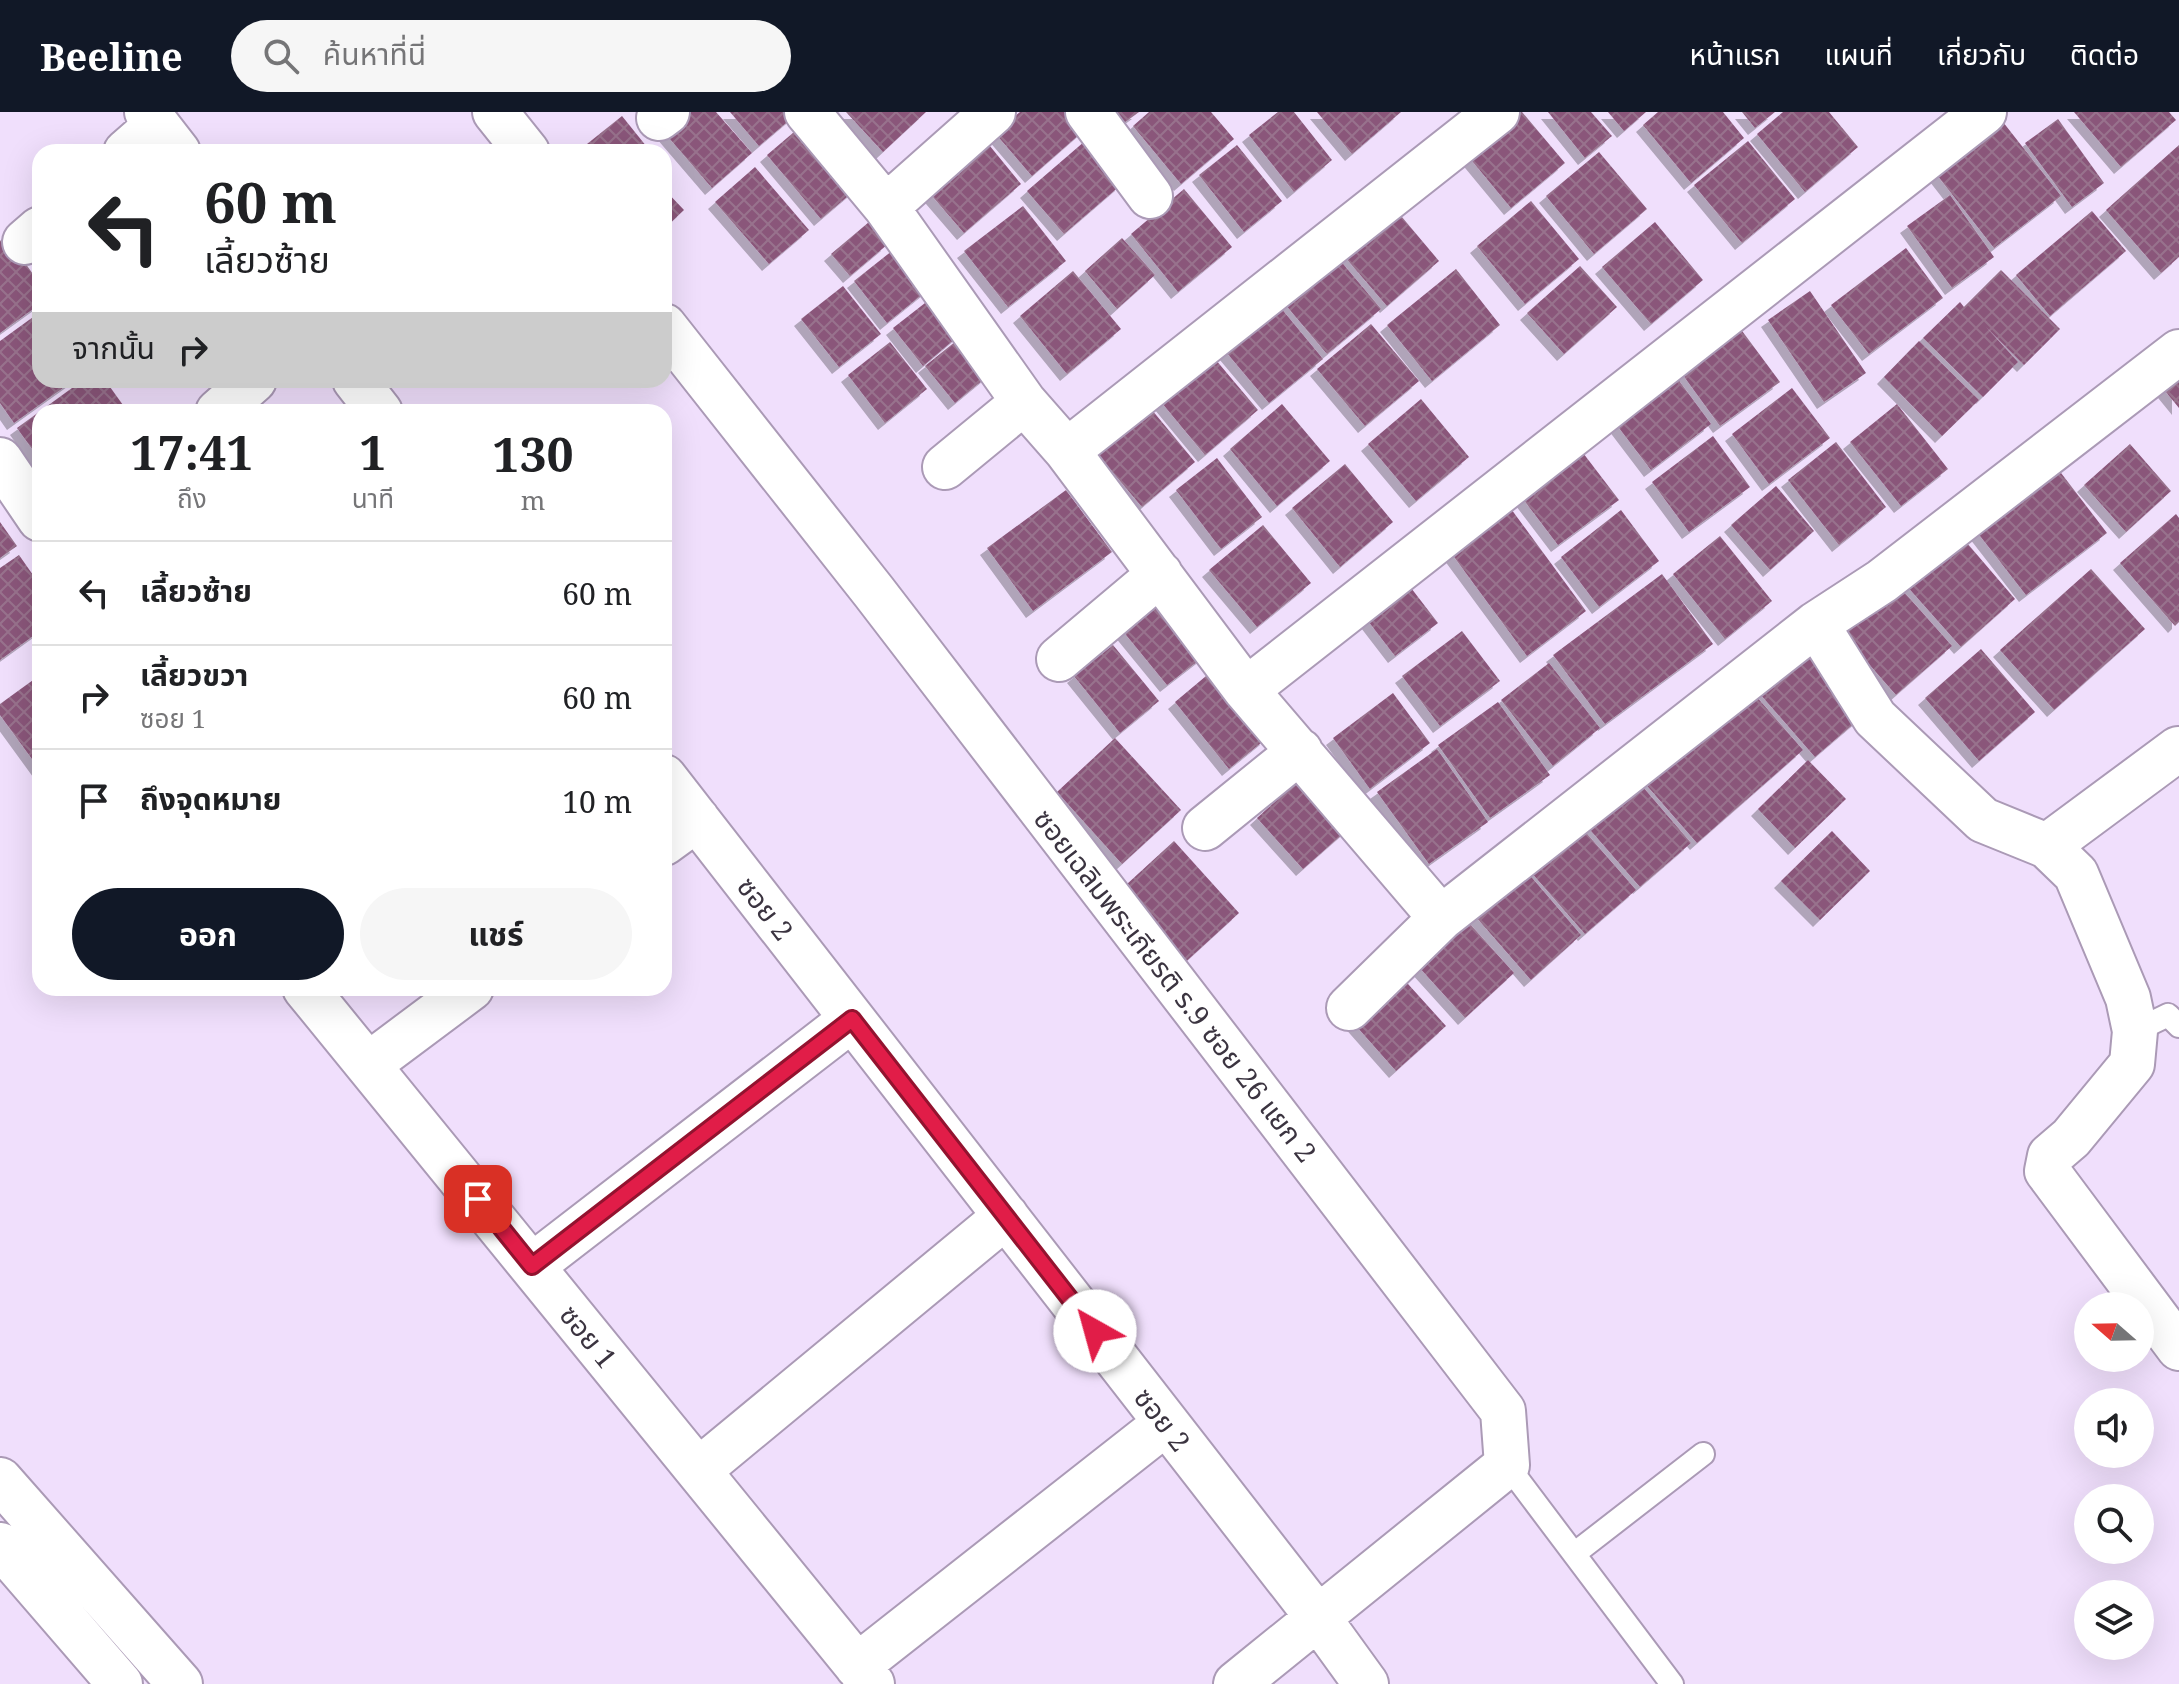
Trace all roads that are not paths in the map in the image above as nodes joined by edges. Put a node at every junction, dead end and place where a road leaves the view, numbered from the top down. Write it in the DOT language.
graph roads {
  1 [pos="495,112"];
  2 [pos="807,112"];
  3 [pos="993,112"];
  4 [pos="1088,112"];
  5 [pos="1497,112"];
  6 [pos="1984,112"];
  7 [pos="521,144"];
  8 [pos="1150,196"];
  9 [pos="886,207"];
  10 [pos="672,336"];
  11 [pos="2179,352"];
  12 [pos="245,388"];
  13 [pos="361,388"];
  14 [pos="1024,402"];
  15 [pos="227,404"];
  16 [pos="374,404"];
  17 [pos="1067,451"];
  18 [pos="0,460"];
  19 [pos="945,467"];
  20 [pos="32,507"];
  21 [pos="1160,574"];
  22 [pos="1816,624"];
  23 [pos="1059,659"];
  24 [pos="1246,690"];
  25 [pos="2178,749"];
  26 [pos="1300,751"];
  27 [pos="672,804"];
  28 [pos="1205,828"];
  29 [pos="680,831"];
  30 [pos="2047,846"];
  31 [pos="1441,918"];
  32 [pos="312,996"];
  33 [pos="460,996"];
  34 [pos="1349,1008"];
  35 [pos="852,1019"];
  36 [pos="2179,1026"];
  37 [pos="2135,1031"];
  38 [pos="368,1065"];
  39 [pos="1006,1216"];
  40 [pos="532,1266"];
  41 [pos="2179,1348"];
  42 [pos="1166,1423"];
  43 [pos="1703,1454"];
  44 [pos="1507,1465"];
  45 [pos="699,1470"];
  46 [pos="0,1480"];
  47 [pos="0,1545"];
  48 [pos="1574,1554"];
  49 [pos="1319,1619"];
  50 [pos="865,1675"];
  51 [pos="120,1684"];
  52 [pos="180,1684"];
  53 [pos="1236,1684"];
  54 [pos="1366,1684"];
  55 [pos="1672,1684"];
  1 -- 7 [label="street"];
  2 -- 9 [label="street"];
  3 -- 9 [label="street"];
  4 -- 8 [label="street"];
  5 -- 17 [label="street"];
  6 -- 24 [label="street"];
  9 -- 14 [label="street"];
  10 -- 44 [label="street, ซอยเฉลิมพระเกียรติ ร.9 ซอย 26 แยก 2"];
  11 -- 22 [label="street"];
  12 -- 15 [label="street"];
  13 -- 16 [label="street"];
  14 -- 17 [label="street"];
  14 -- 19 [label="street"];
  17 -- 21 [label="street"];
  18 -- 20 [label="street"];
  21 -- 23 [label="street"];
  21 -- 24 [label="street"];
  22 -- 30 [label="street"];
  22 -- 31 [label="street"];
  24 -- 26 [label="street"];
  25 -- 30 [label="street"];
  26 -- 28 [label="street"];
  26 -- 31 [label="street"];
  27 -- 29 [label="street, ซอย 2"];
  29 -- 35 [label="street, ซอย 2"];
  30 -- 37 [label="street"];
  31 -- 34 [label="street"];
  32 -- 38 [label="street, ซอย 1"];
  33 -- 38 [label="street"];
  35 -- 39 [label="street, ซอย 2"];
  35 -- 40 [label="street"];
  36 -- 37 [label="lane"];
  37 -- 41 [label="street"];
  38 -- 40 [label="street, ซอย 1"];
  39 -- 42 [label="street, ซอย 2"];
  39 -- 45 [label="street"];
  40 -- 45 [label="street, ซอย 1"];
  42 -- 49 [label="street, ซอย 2"];
  42 -- 50 [label="street"];
  43 -- 48 [label="lane"];
  44 -- 48 [label="lane"];
  44 -- 49 [label="street"];
  45 -- 50 [label="street, ซอย 1"];
  46 -- 52 [label="street"];
  47 -- 51 [label="street"];
  48 -- 55 [label="lane"];
  49 -- 53 [label="street"];
  49 -- 54 [label="street, ซอย 2"];
}
